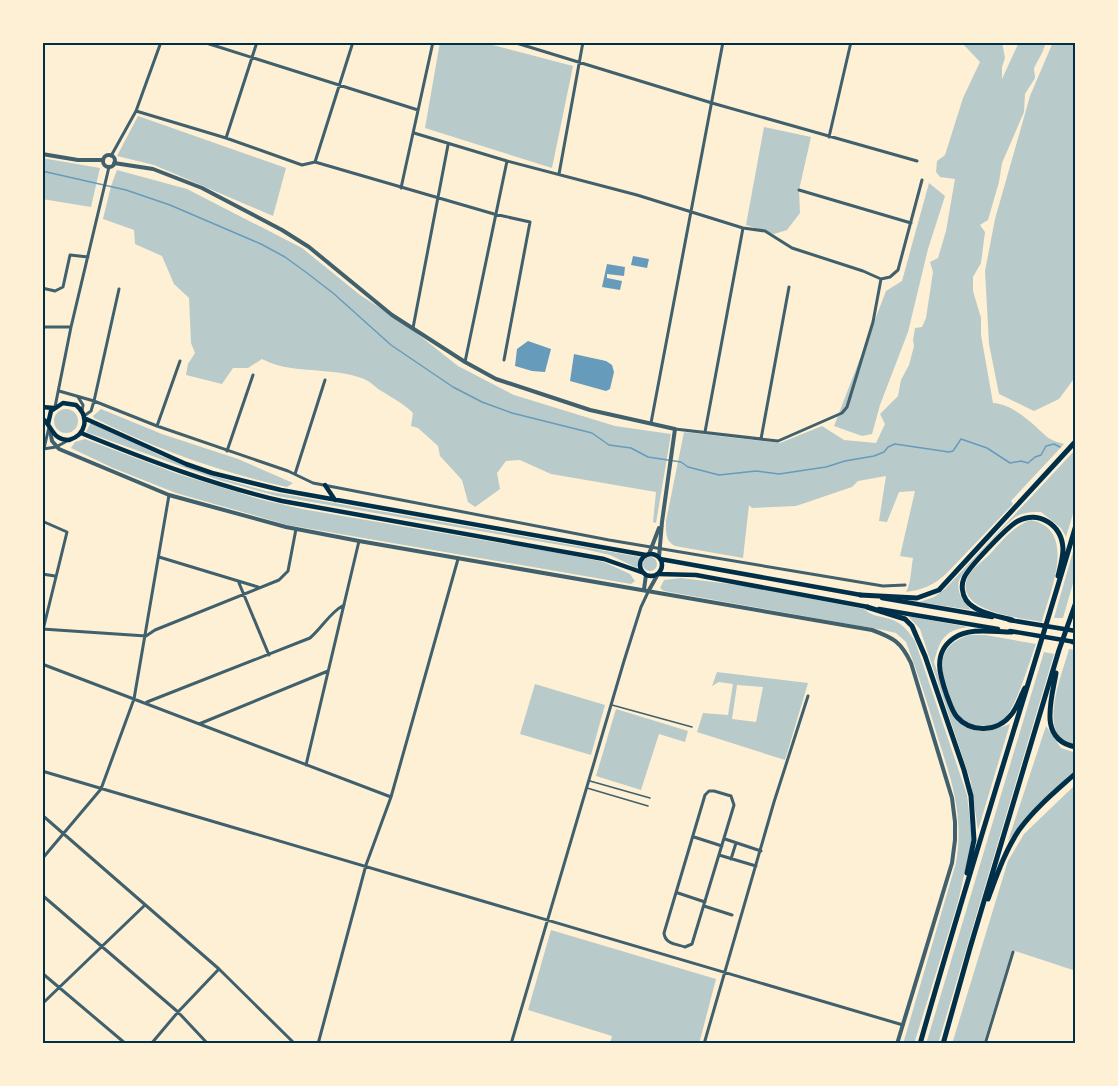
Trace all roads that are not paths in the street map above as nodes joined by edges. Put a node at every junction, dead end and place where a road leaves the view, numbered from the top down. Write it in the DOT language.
graph roads {
  1 [pos="160,42"];
  2 [pos="203,42"];
  3 [pos="257,42"];
  4 [pos="353,42"];
  5 [pos="433,42"];
  6 [pos="513,42"];
  7 [pos="583,42"];
  8 [pos="723,42"];
  9 [pos="851,42"];
  10 [pos="252,57"];
  11 [pos="579,62"];
  12 [pos="339,85"];
  13 [pos="712,103"];
  14 [pos="418,110"];
  15 [pos="136,111"];
  16 [pos="414,133"];
  17 [pos="829,137"];
  18 [pos="226,138"];
  19 [pos="448,145"];
  20 [pos="42,154"];
  21 [pos="111,156"];
  22 [pos="103,160"];
  23 [pos="507,161"];
  24 [pos="916,161"];
  25 [pos="315,162"];
  26 [pos="114,163"];
  27 [pos="109,167"];
  28 [pos="559,174"];
  29 [pos="922,180"];
  30 [pos="401,188"];
  31 [pos="799,190"];
  32 [pos="438,198"];
  33 [pos="690,211"];
  34 [pos="494,214"];
  35 [pos="911,223"];
  36 [pos="743,228"];
  37 [pos="88,257"];
  38 [pos="881,279"];
  39 [pos="789,287"];
  40 [pos="42,288"];
  41 [pos="119,289"];
  42 [pos="42,327"];
  43 [pos="71,327"];
  44 [pos="412,328"];
  45 [pos="504,360"];
  46 [pos="180,361"];
  47 [pos="465,362"];
  48 [pos="252,375"];
  49 [pos="325,380"];
  50 [pos="58,391"];
  51 [pos="78,396"];
  52 [pos="94,401"];
  53 [pos="42,406"];
  54 [pos="55,407"];
  55 [pos="84,415"];
  56 [pos="42,418"];
  57 [pos="650,424"];
  58 [pos="157,426"];
  59 [pos="49,427"];
  60 [pos="675,429"];
  61 [pos="705,432"];
  62 [pos="81,433"];
  63 [pos="761,439"];
  64 [pos="67,440"];
  65 [pos="1076,441"];
  66 [pos="56,447"];
  67 [pos="43,449"];
  68 [pos="226,451"];
  69 [pos="42,457"];
  70 [pos="295,474"];
  71 [pos="325,485"];
  72 [pos="169,495"];
  73 [pos="335,500"];
  74 [pos="42,522"];
  75 [pos="662,522"];
  76 [pos="1076,525"];
  77 [pos="296,529"];
  78 [pos="358,541"];
  79 [pos="653,547"];
  80 [pos="660,548"];
  81 [pos="648,555"];
  82 [pos="159,557"];
  83 [pos="660,558"];
  84 [pos="458,559"];
  85 [pos="42,574"];
  86 [pos="645,574"];
  87 [pos="658,574"];
  88 [pos="56,576"];
  89 [pos="236,580"];
  90 [pos="905,585"];
  91 [pos="261,587"];
  92 [pos="646,590"];
  93 [pos="243,593"];
  94 [pos="860,595"];
  95 [pos="1076,602"];
  96 [pos="344,605"];
  97 [pos="867,607"];
  98 [pos="1052,608"];
  99 [pos="1012,620"];
  100 [pos="43,629"];
  101 [pos="1076,631"];
  102 [pos="1012,632"];
  103 [pos="42,634"];
  104 [pos="146,636"];
  105 [pos="1075,642"];
  106 [pos="1059,653"];
  107 [pos="268,655"];
  108 [pos="42,664"];
  109 [pos="1034,667"];
  110 [pos="328,671"];
  111 [pos="808,696"];
  112 [pos="134,699"];
  113 [pos="145,703"];
  114 [pos="611,705"];
  115 [pos="199,724"];
  116 [pos="692,728"];
  117 [pos="1076,747"];
  118 [pos="306,765"];
  119 [pos="42,771"];
  120 [pos="1076,773"];
  121 [pos="588,781"];
  122 [pos="586,787"];
  123 [pos="101,789"];
  124 [pos="391,797"];
  125 [pos="650,798"];
  126 [pos="648,806"];
  127 [pos="42,815"];
  128 [pos="63,835"];
  129 [pos="694,837"];
  130 [pos="724,839"];
  131 [pos="736,843"];
  132 [pos="722,846"];
  133 [pos="760,851"];
  134 [pos="719,855"];
  135 [pos="42,858"];
  136 [pos="731,859"];
  137 [pos="366,865"];
  138 [pos="756,866"];
  139 [pos="678,892"];
  140 [pos="42,895"];
  141 [pos="704,904"];
  142 [pos="145,905"];
  143 [pos="732,915"];
  144 [pos="547,921"];
  145 [pos="954,921"];
  146 [pos="102,947"];
  147 [pos="970,948"];
  148 [pos="1013,952"];
  149 [pos="219,969"];
  150 [pos="726,972"];
  151 [pos="42,973"];
  152 [pos="59,988"];
  153 [pos="42,1004"];
  154 [pos="178,1012"];
  155 [pos="903,1025"];
  156 [pos="126,1044"];
  157 [pos="151,1044"];
  158 [pos="208,1044"];
  159 [pos="295,1044"];
  160 [pos="318,1044"];
  161 [pos="511,1044"];
  162 [pos="704,1044"];
  163 [pos="897,1044"];
  164 [pos="919,1044"];
  165 [pos="945,1044"];
  166 [pos="985,1044"];
  1 -- 15 [label="street"];
  2 -- 10 [label="street"];
  3 -- 10 [label="street"];
  4 -- 12 [label="street"];
  5 -- 14 [label="street"];
  6 -- 11 [label="street"];
  7 -- 11 [label="street"];
  8 -- 13 [label="street"];
  9 -- 17 [label="street"];
  10 -- 12 [label="street"];
  10 -- 18 [label="street"];
  11 -- 13 [label="street"];
  11 -- 28 [label="street"];
  12 -- 14 [label="street"];
  12 -- 25 [label="street"];
  13 -- 17 [label="street"];
  13 -- 33 [label="street"];
  14 -- 16 [label="street"];
  15 -- 18 [label="street"];
  15 -- 21 [label="street"];
  16 -- 19 [label="street"];
  16 -- 30 [label="street"];
  17 -- 24 [label="street"];
  18 -- 25 [label="street"];
  19 -- 23 [label="street"];
  19 -- 32 [label="street"];
  20 -- 22 [label="street"];
  21 -- 22 [label="street"];
  21 -- 26 [label="street"];
  22 -- 27 [label="street"];
  23 -- 28 [label="street"];
  23 -- 34 [label="street"];
  25 -- 30 [label="street"];
  26 -- 27 [label="street"];
  26 -- 44 [label="street"];
  27 -- 37 [label="street"];
  28 -- 33 [label="street"];
  29 -- 35 [label="street"];
  30 -- 32 [label="street"];
  31 -- 35 [label="street"];
  32 -- 34 [label="street"];
  32 -- 44 [label="street"];
  33 -- 36 [label="street"];
  33 -- 57 [label="street"];
  34 -- 45 [label="street"];
  34 -- 47 [label="street"];
  35 -- 38 [label="street"];
  36 -- 38 [label="street"];
  36 -- 61 [label="street"];
  37 -- 40 [label="street"];
  37 -- 43 [label="street"];
  38 -- 63 [label="street"];
  39 -- 63 [label="street"];
  41 -- 52 [label="street"];
  42 -- 43 [label="street"];
  43 -- 50 [label="street"];
  44 -- 47 [label="street"];
  46 -- 58 [label="street"];
  47 -- 57 [label="street"];
  48 -- 68 [label="street"];
  49 -- 70 [label="street"];
  50 -- 51 [label="street"];
  50 -- 54 [label="street"];
  51 -- 52 [label="street"];
  51 -- 55 [label="street"];
  52 -- 55 [label="street"];
  52 -- 58 [label="street"];
  53 -- 54 [label="main road"];
  54 -- 55 [label="main road"];
  54 -- 59 [label="main road"];
  55 -- 62 [label="main road"];
  55 -- 73 [label="main road"];
  56 -- 59 [label="main road"];
  57 -- 60 [label="street"];
  58 -- 68 [label="street"];
  59 -- 64 [label="main road"];
  59 -- 66 [label="street"];
  59 -- 67 [label="street"];
  60 -- 61 [label="street"];
  60 -- 75 [label="street"];
  61 -- 63 [label="street"];
  62 -- 64 [label="main road"];
  62 -- 86 [label="main road"];
  64 -- 66 [label="street"];
  65 -- 94 [label="highway"];
  66 -- 67 [label="street"];
  66 -- 72 [label="street"];
  67 -- 69 [label="street"];
  68 -- 70 [label="street"];
  70 -- 71 [label="street"];
  71 -- 73 [label="main road"];
  71 -- 79 [label="street"];
  72 -- 77 [label="street"];
  72 -- 82 [label="street"];
  73 -- 81 [label="main road"];
  74 -- 88 [label="street"];
  75 -- 79 [label="street"];
  75 -- 80 [label="street"];
  76 -- 98 [label="highway"];
  77 -- 78 [label="street"];
  77 -- 91 [label="street"];
  78 -- 84 [label="street"];
  78 -- 96 [label="street"];
  79 -- 80 [label="street"];
  79 -- 81 [label="street"];
  80 -- 83 [label="street"];
  80 -- 90 [label="street"];
  81 -- 83 [label="main road"];
  81 -- 86 [label="main road"];
  82 -- 89 [label="street"];
  82 -- 104 [label="street"];
  83 -- 87 [label="main road"];
  83 -- 94 [label="main road"];
  84 -- 92 [label="street"];
  84 -- 124 [label="street"];
  85 -- 88 [label="street"];
  86 -- 87 [label="main road"];
  86 -- 92 [label="street"];
  87 -- 92 [label="street"];
  87 -- 97 [label="main road"];
  88 -- 100 [label="street"];
  89 -- 91 [label="street"];
  89 -- 93 [label="street"];
  91 -- 93 [label="street"];
  92 -- 114 [label="street"];
  92 -- 155 [label="street"];
  93 -- 104 [label="street"];
  93 -- 107 [label="street"];
  94 -- 99 [label="main road"];
  95 -- 106 [label="highway"];
  96 -- 107 [label="street"];
  96 -- 110 [label="street"];
  97 -- 102 [label="main road"];
  97 -- 145 [label="highway"];
  98 -- 99 [label="highway"];
  98 -- 109 [label="highway"];
  99 -- 101 [label="main road"];
  100 -- 103 [label="street"];
  100 -- 104 [label="street"];
  102 -- 105 [label="main road"];
  102 -- 109 [label="highway"];
  104 -- 112 [label="street"];
  106 -- 117 [label="highway"];
  106 -- 147 [label="highway"];
  107 -- 113 [label="street"];
  108 -- 112 [label="street"];
  109 -- 145 [label="highway"];
  110 -- 115 [label="street"];
  110 -- 118 [label="street"];
  111 -- 133 [label="street"];
  112 -- 113 [label="street"];
  112 -- 123 [label="street"];
  113 -- 115 [label="street"];
  114 -- 116 [label="lane"];
  114 -- 121 [label="street"];
  115 -- 118 [label="street"];
  118 -- 124 [label="street"];
  119 -- 123 [label="street"];
  120 -- 147 [label="highway"];
  121 -- 122 [label="street"];
  121 -- 125 [label="lane"];
  122 -- 126 [label="lane"];
  122 -- 144 [label="street"];
  123 -- 128 [label="street"];
  123 -- 137 [label="street"];
  124 -- 137 [label="street"];
  127 -- 128 [label="street"];
  128 -- 135 [label="street"];
  128 -- 142 [label="street"];
  129 -- 130 [label="street"];
  129 -- 132 [label="street"];
  129 -- 139 [label="street"];
  130 -- 131 [label="street"];
  130 -- 132 [label="street"];
  131 -- 133 [label="street"];
  131 -- 136 [label="street"];
  132 -- 134 [label="street"];
  133 -- 138 [label="street"];
  134 -- 136 [label="street"];
  134 -- 141 [label="street"];
  136 -- 138 [label="street"];
  137 -- 144 [label="street"];
  137 -- 160 [label="street"];
  138 -- 150 [label="street"];
  139 -- 141 [label="street"];
  139 -- 141 [label="street"];
  140 -- 146 [label="street"];
  141 -- 143 [label="street"];
  142 -- 146 [label="street"];
  142 -- 149 [label="street"];
  144 -- 150 [label="street"];
  144 -- 161 [label="street"];
  145 -- 164 [label="highway"];
  146 -- 152 [label="street"];
  146 -- 154 [label="street"];
  147 -- 165 [label="highway"];
  148 -- 166 [label="street"];
  149 -- 154 [label="street"];
  149 -- 159 [label="street"];
  150 -- 155 [label="street"];
  150 -- 162 [label="street"];
  151 -- 152 [label="street"];
  152 -- 153 [label="street"];
  152 -- 156 [label="street"];
  154 -- 157 [label="street"];
  154 -- 158 [label="street"];
  155 -- 163 [label="street"];
}
